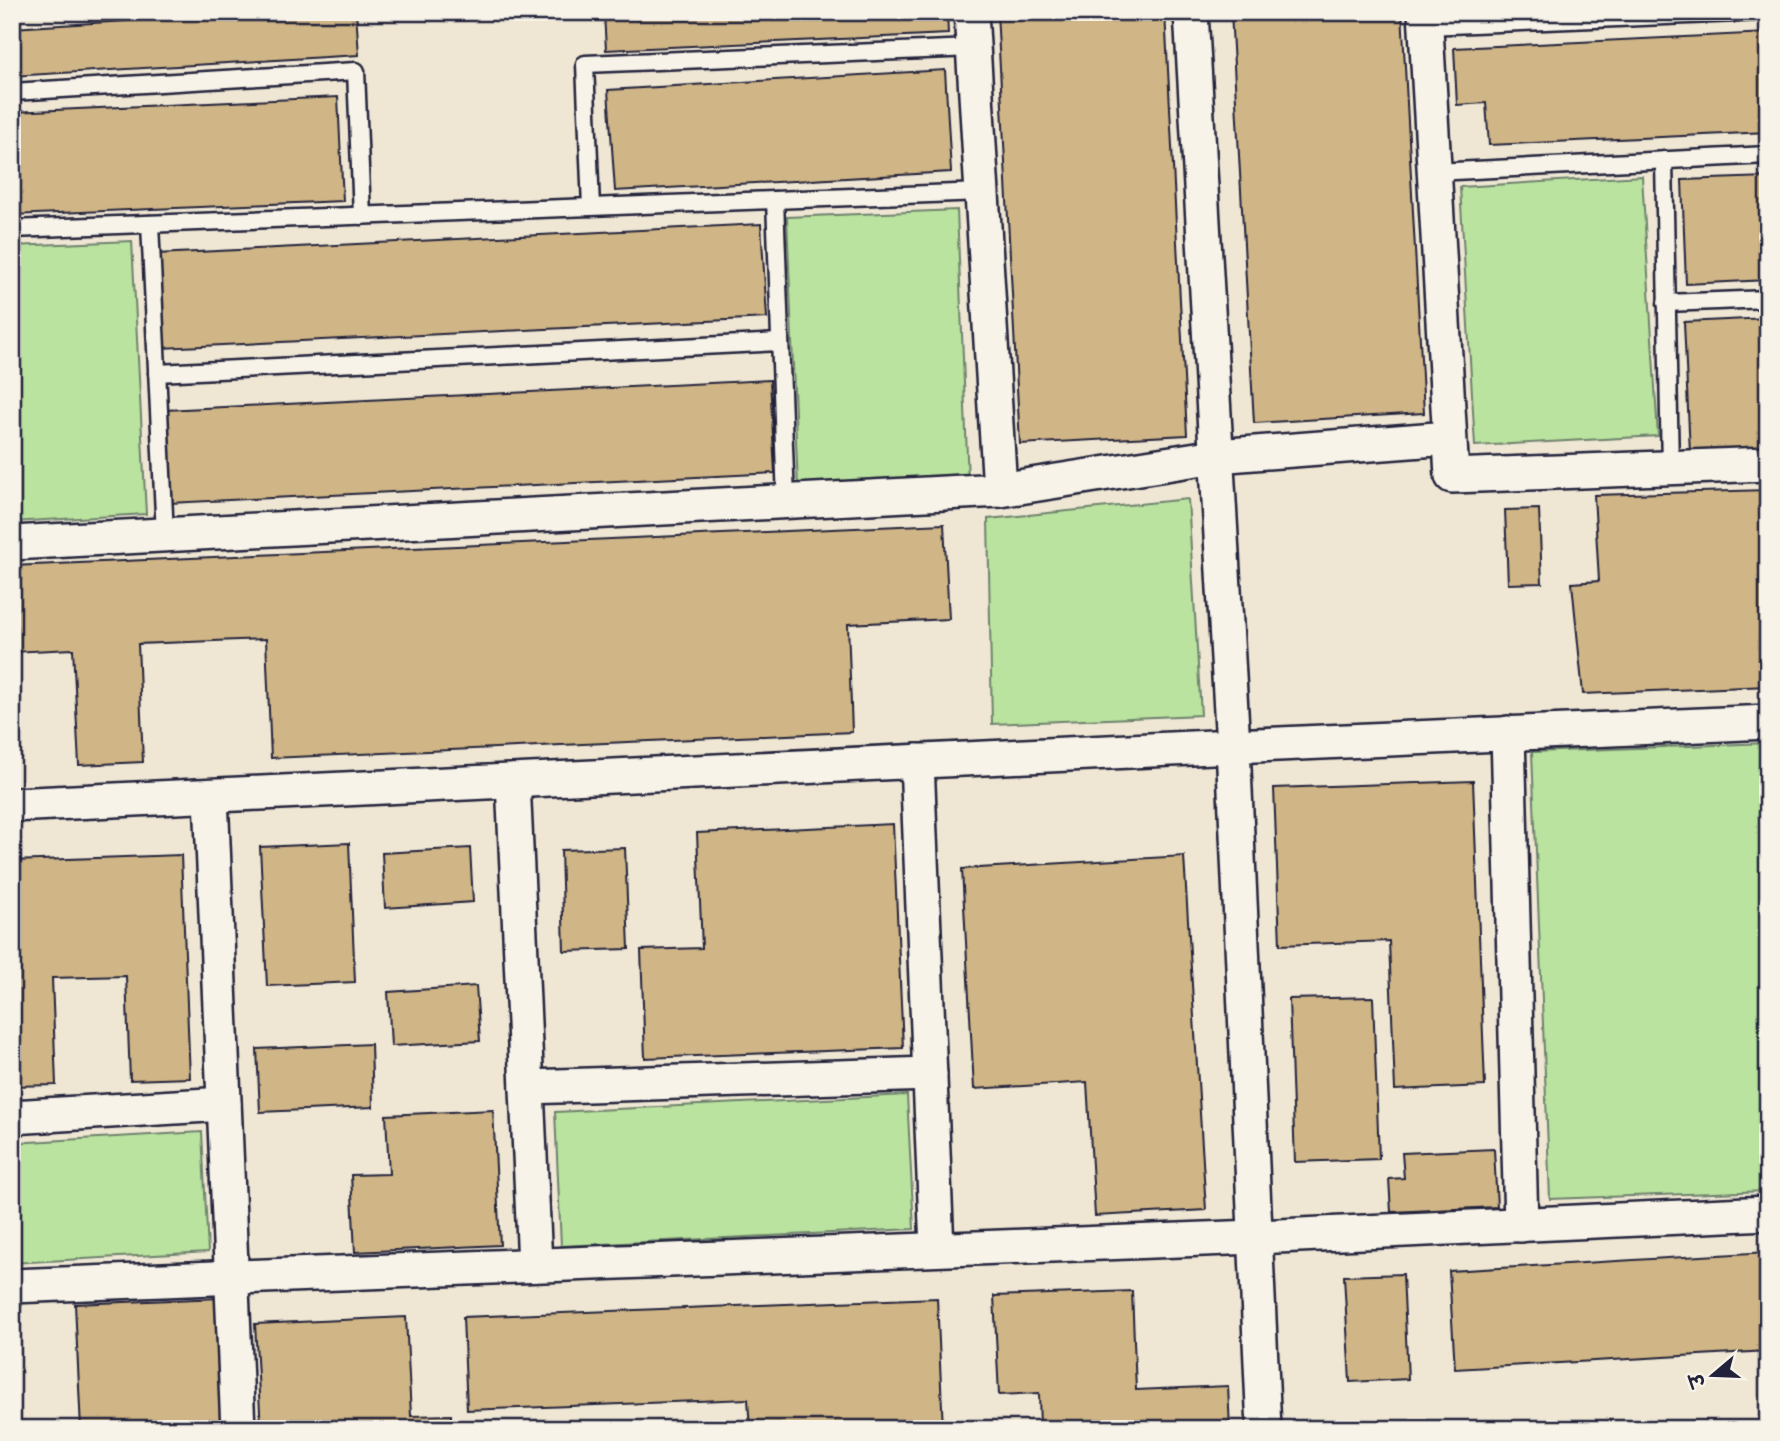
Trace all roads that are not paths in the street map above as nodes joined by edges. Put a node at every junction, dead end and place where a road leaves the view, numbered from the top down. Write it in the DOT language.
graph roads {
  1 [pos="971,12"];
  2 [pos="1191,12"];
  3 [pos="1762,12"];
  4 [pos="1425,19"];
  5 [pos="973,48"];
  6 [pos="12,92"];
  7 [pos="1768,155"];
  8 [pos="1664,160"];
  9 [pos="1434,172"];
  10 [pos="982,192"];
  11 [pos="775,200"];
  12 [pos="591,207"];
  13 [pos="362,216"];
  14 [pos="150,224"];
  15 [pos="12,229"];
  16 [pos="1768,299"];
  17 [pos="1666,303"];
  18 [pos="780,342"];
  19 [pos="157,373"];
  20 [pos="1450,438"];
  21 [pos="1216,456"];
  22 [pos="1768,464"];
  23 [pos="1670,468"];
  24 [pos="1000,490"];
  25 [pos="786,501"];
  26 [pos="165,535"];
  27 [pos="12,543"];
  28 [pos="1768,722"];
  29 [pos="1508,733"];
  30 [pos="1233,746"];
  31 [pos="917,761"];
  32 [pos="513,781"];
  33 [pos="211,796"];
  34 [pos="12,805"];
  35 [pos="930,1074"];
  36 [pos="527,1087"];
  37 [pos="224,1104"];
  38 [pos="12,1116"];
  39 [pos="1768,1213"];
  40 [pos="1521,1224"];
  41 [pos="1255,1237"];
  42 [pos="937,1249"];
  43 [pos="535,1265"];
  44 [pos="232,1277"];
  45 [pos="12,1286"];
  46 [pos="238,1429"];
  47 [pos="1264,1429"];
  1 -- 5 [label="street"];
  2 -- 21 [label="street"];
  3 -- 4 [label="lane"];
  4 -- 9 [label="street"];
  5 -- 10 [label="street"];
  5 -- 12 [label="lane"];
  6 -- 13 [label="lane"];
  7 -- 8 [label="lane"];
  8 -- 9 [label="lane"];
  8 -- 17 [label="lane"];
  9 -- 20 [label="street"];
  10 -- 11 [label="lane"];
  10 -- 24 [label="street"];
  11 -- 12 [label="lane"];
  11 -- 18 [label="lane"];
  12 -- 13 [label="lane"];
  13 -- 14 [label="lane"];
  14 -- 15 [label="lane"];
  14 -- 19 [label="lane"];
  16 -- 17 [label="lane"];
  17 -- 23 [label="lane"];
  18 -- 19 [label="lane"];
  18 -- 25 [label="lane"];
  19 -- 26 [label="lane"];
  20 -- 21 [label="street"];
  20 -- 23 [label="street"];
  21 -- 24 [label="street"];
  21 -- 30 [label="street"];
  22 -- 23 [label="street"];
  24 -- 25 [label="street"];
  25 -- 26 [label="street"];
  26 -- 27 [label="street"];
  28 -- 29 [label="street"];
  29 -- 30 [label="street"];
  29 -- 40 [label="street"];
  30 -- 31 [label="street"];
  30 -- 41 [label="street"];
  31 -- 32 [label="street"];
  31 -- 35 [label="street"];
  32 -- 33 [label="street"];
  32 -- 36 [label="street"];
  33 -- 34 [label="street"];
  33 -- 37 [label="street"];
  35 -- 36 [label="street"];
  35 -- 42 [label="street"];
  36 -- 43 [label="street"];
  37 -- 38 [label="street"];
  37 -- 44 [label="street"];
  39 -- 40 [label="street"];
  40 -- 41 [label="street"];
  41 -- 42 [label="street"];
  41 -- 47 [label="street"];
  42 -- 43 [label="street"];
  43 -- 44 [label="street"];
  44 -- 45 [label="street"];
  44 -- 46 [label="street"];
}
